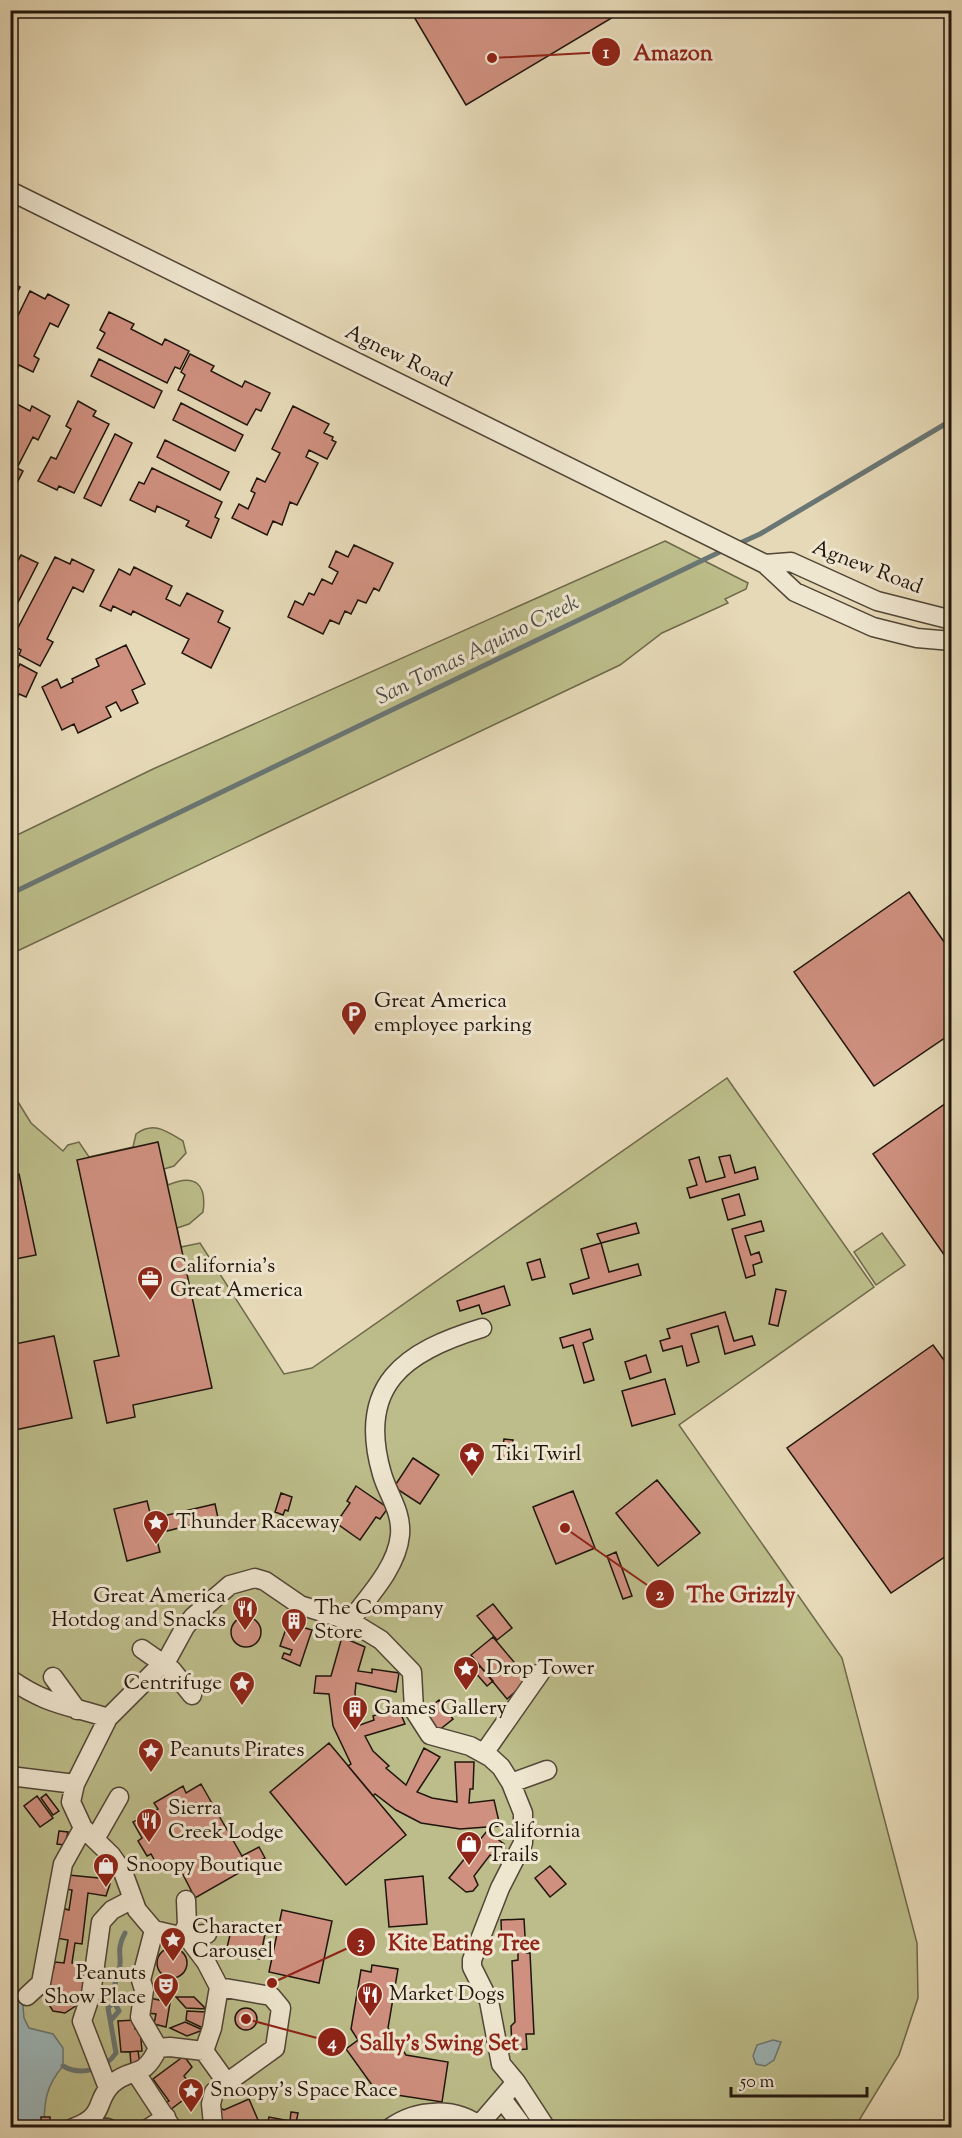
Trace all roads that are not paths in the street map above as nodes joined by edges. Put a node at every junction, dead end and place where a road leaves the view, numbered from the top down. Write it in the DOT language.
graph roads {
  1 [pos="10,192"];
  2 [pos="765,564"];
  3 [pos="951,620"];
  4 [pos="951,640"];
  5 [pos="482,1328"];
  6 [pos="350,1621"];
  7 [pos="142,1649"];
  8 [pos="163,1663"];
  9 [pos="540,1672"];
  10 [pos="53,1677"];
  11 [pos="10,1680"];
  12 [pos="192,1695"];
  13 [pos="77,1710"];
  14 [pos="110,1715"];
  15 [pos="484,1753"];
  16 [pos="547,1770"];
  17 [pos="10,1776"];
  18 [pos="511,1783"];
  19 [pos="75,1784"];
  20 [pos="119,1797"];
  21 [pos="89,1834"];
  22 [pos="133,1899"];
  23 [pos="186,1900"];
  24 [pos="154,1930"];
  25 [pos="207,1934"];
  26 [pos="181,1936"];
  27 [pos="219,1987"];
  28 [pos="27,1996"];
  29 [pos="158,2048"];
  30 [pos="204,2051"];
  31 [pos="136,2073"];
  32 [pos="105,2081"];
  33 [pos="516,2082"];
  34 [pos="227,2083"];
  35 [pos="502,2099"];
  36 [pos="169,2122"];
  37 [pos="520,2123"];
  38 [pos="79,2126"];
  39 [pos="481,2126"];
  40 [pos="108,2127"];
  41 [pos="149,2127"];
  42 [pos="211,2127"];
  43 [pos="390,2127"];
  44 [pos="546,2127"];
  1 -- 2 [label="street, Agnew Road"];
  2 -- 3 [label="street, Agnew Road"];
  2 -- 4 [label="street, Agnew Road"];
  5 -- 6 [label="street"];
  6 -- 8 [label="street"];
  6 -- 15 [label="street"];
  7 -- 8 [label="street"];
  8 -- 12 [label="street"];
  8 -- 14 [label="street"];
  9 -- 15 [label="street"];
  10 -- 13 [label="street"];
  11 -- 13 [label="street"];
  13 -- 14 [label="street"];
  14 -- 19 [label="street"];
  15 -- 18 [label="street"];
  16 -- 18 [label="street"];
  17 -- 19 [label="street"];
  18 -- 33 [label="street"];
  19 -- 21 [label="street"];
  20 -- 21 [label="street"];
  21 -- 22 [label="street"];
  21 -- 28 [label="street"];
  22 -- 24 [label="street"];
  22 -- 32 [label="street"];
  23 -- 26 [label="street"];
  24 -- 26 [label="street"];
  24 -- 29 [label="street"];
  25 -- 26 [label="street"];
  26 -- 27 [label="street"];
  27 -- 30 [label="street"];
  27 -- 34 [label="street"];
  29 -- 30 [label="street"];
  29 -- 31 [label="street"];
  30 -- 34 [label="street"];
  31 -- 32 [label="street"];
  31 -- 36 [label="street"];
  32 -- 38 [label="street"];
  33 -- 35 [label="street"];
  33 -- 44 [label="street"];
  34 -- 42 [label="street"];
  35 -- 37 [label="street"];
  35 -- 39 [label="street"];
  36 -- 41 [label="street"];
  38 -- 40 [label="street"];
  39 -- 43 [label="street"];
}
